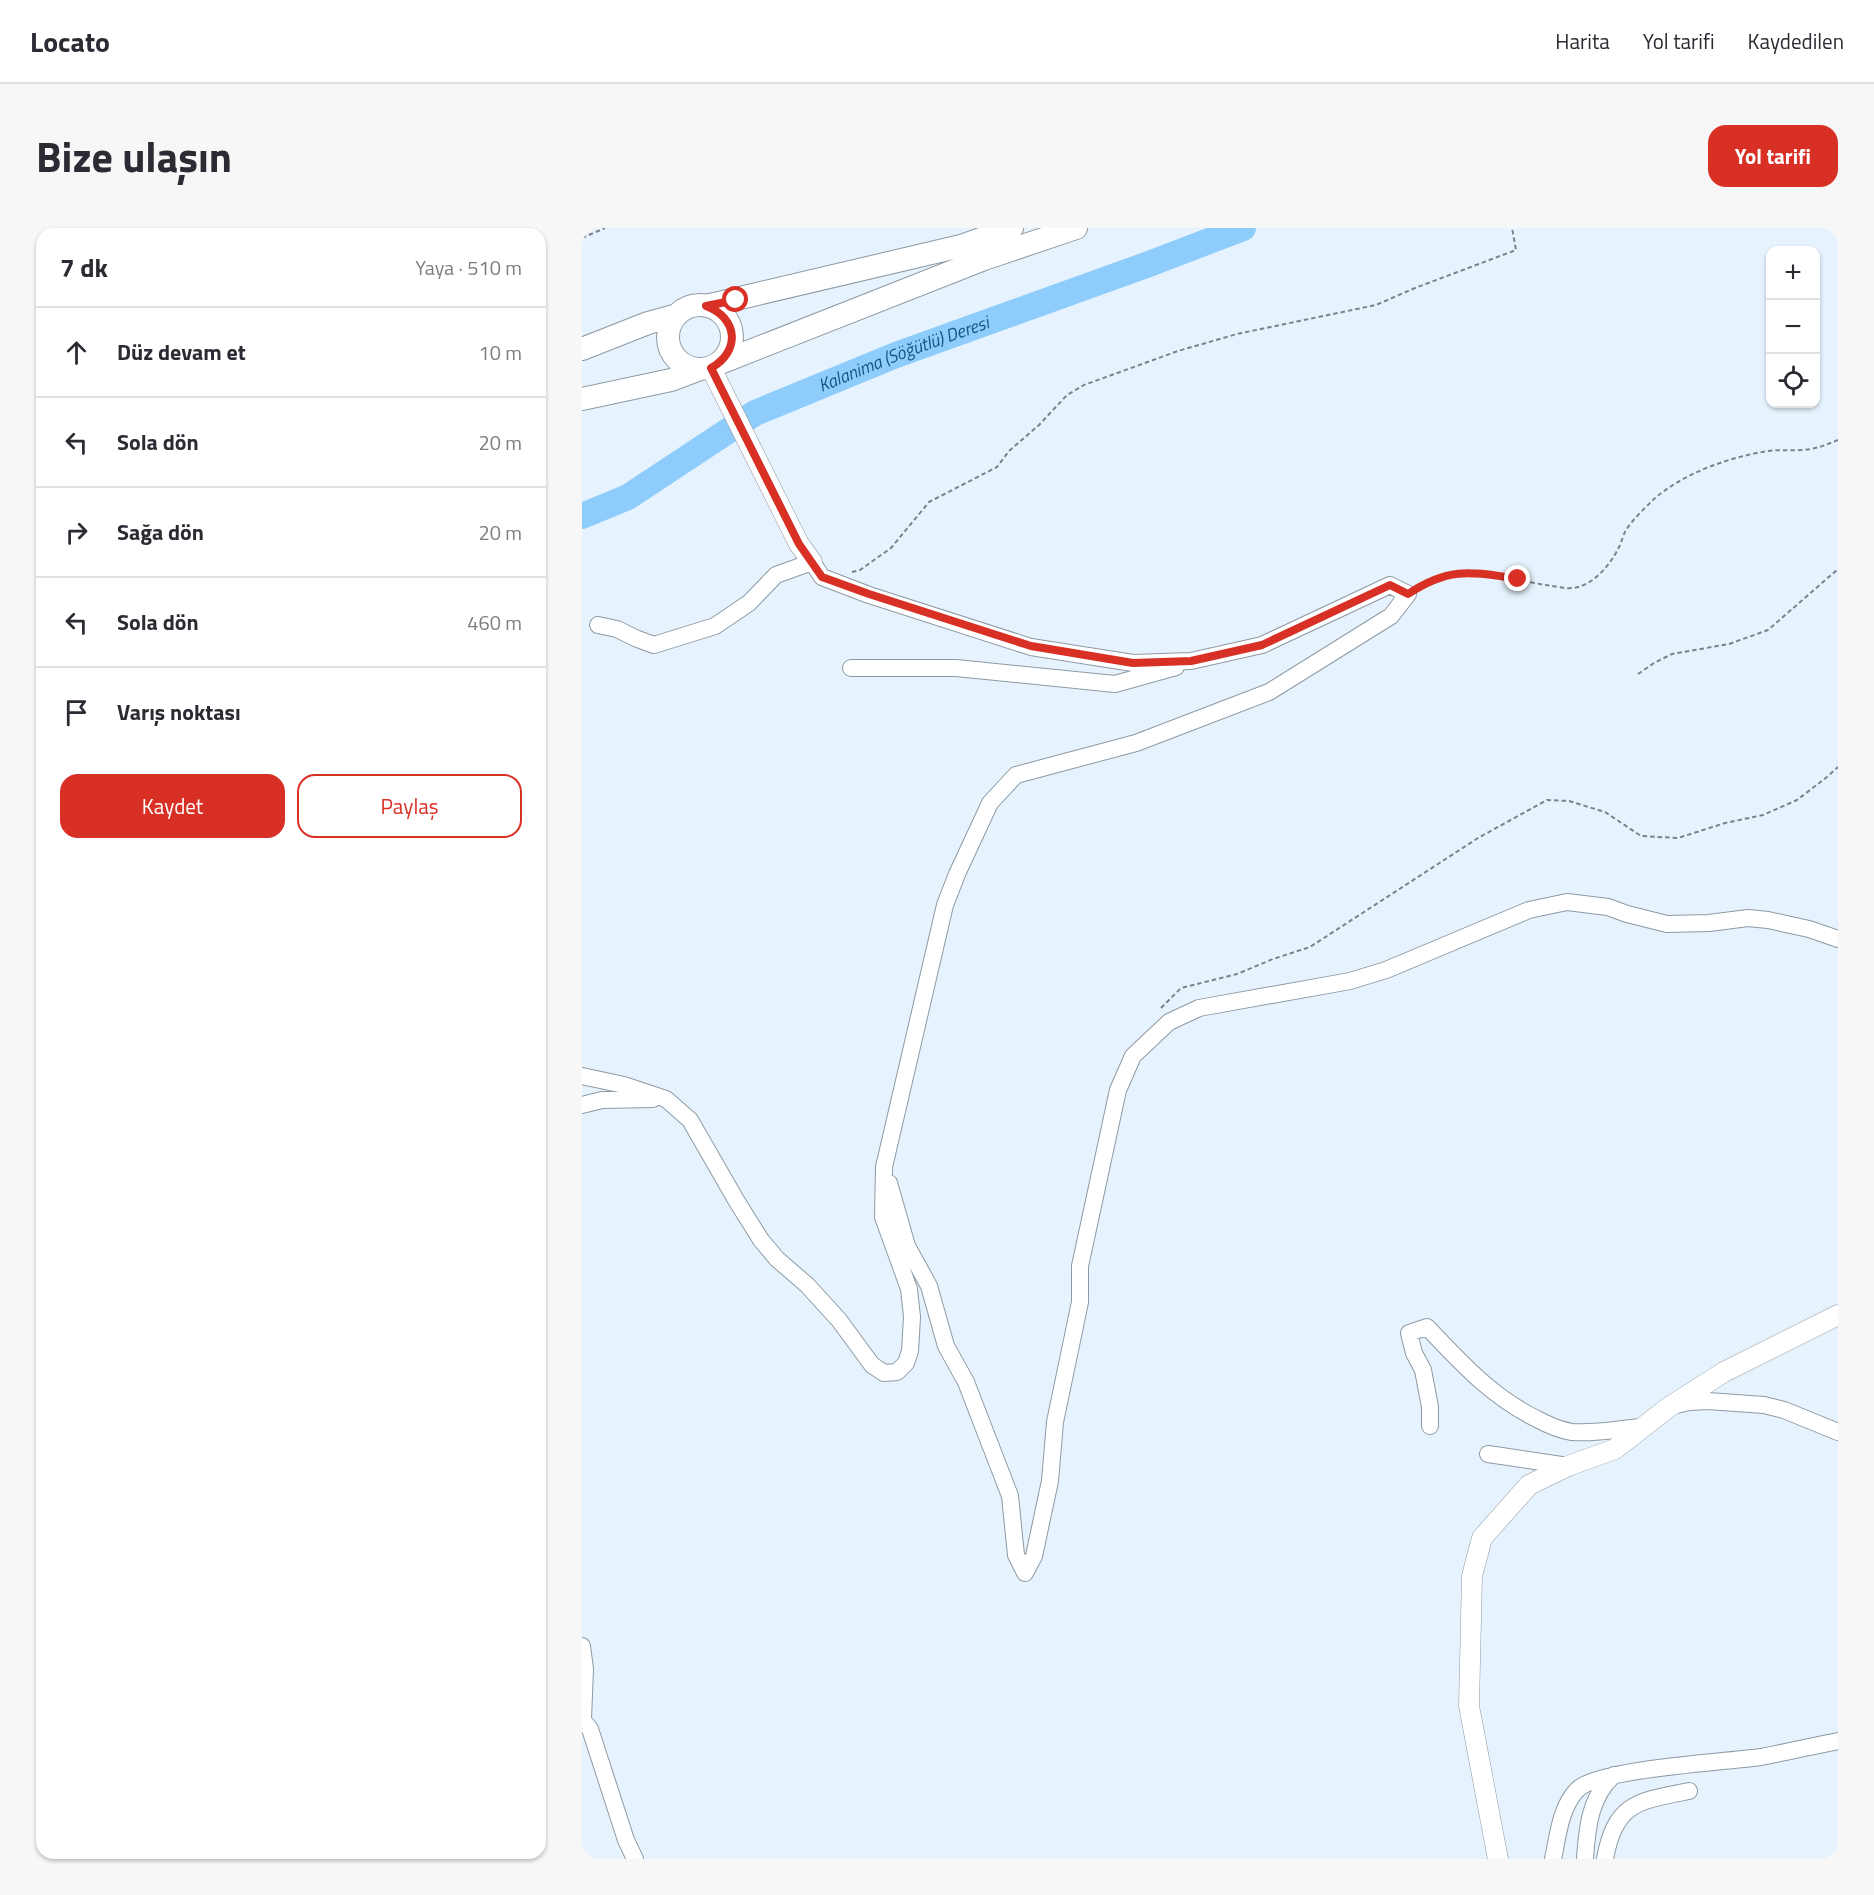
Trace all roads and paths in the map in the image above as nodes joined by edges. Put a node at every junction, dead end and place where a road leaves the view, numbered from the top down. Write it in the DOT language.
graph roads {
  1 [pos="605,228"];
  2 [pos="1012,228"];
  3 [pos="1076,228"];
  4 [pos="1512,228"];
  5 [pos="582,238"];
  6 [pos="706,306"];
  7 [pos="677,315"];
  8 [pos="582,349"];
  9 [pos="710,366"];
  10 [pos="582,399"];
  11 [pos="1838,440"];
  12 [pos="812,562"];
  13 [pos="1838,569"];
  14 [pos="851,572"];
  15 [pos="1408,594"];
  16 [pos="598,625"];
  17 [pos="1191,661"];
  18 [pos="851,668"];
  19 [pos="1638,674"];
  20 [pos="1838,766"];
  21 [pos="1838,939"];
  22 [pos="1158,1011"];
  23 [pos="582,1076"];
  24 [pos="666,1099"];
  25 [pos="582,1105"];
  26 [pos="884,1167"];
  27 [pos="1838,1315"];
  28 [pos="1669,1407"];
  29 [pos="1430,1426"];
  30 [pos="1641,1427"];
  31 [pos="1838,1432"];
  32 [pos="1488,1454"];
  33 [pos="1568,1466"];
  34 [pos="582,1646"];
  35 [pos="582,1719"];
  36 [pos="1838,1741"];
  37 [pos="1615,1774"];
  38 [pos="1689,1791"];
  39 [pos="635,1859"];
  40 [pos="1498,1859"];
  41 [pos="1553,1859"];
  42 [pos="1585,1859"];
  43 [pos="1605,1859"];
  1 -- 5 [label="path"];
  2 -- 6 [label="main road"];
  3 -- 9 [label="main road"];
  4 -- 14 [label="path"];
  6 -- 7 [label="main road"];
  6 -- 9 [label="main road"];
  7 -- 8 [label="main road"];
  7 -- 9 [label="main road"];
  9 -- 10 [label="main road"];
  9 -- 12 [label="street"];
  11 -- 15 [label="path"];
  12 -- 16 [label="street"];
  12 -- 17 [label="street"];
  13 -- 19 [label="path"];
  15 -- 17 [label="street"];
  15 -- 26 [label="street"];
  17 -- 18 [label="street"];
  20 -- 22 [label="path"];
  21 -- 26 [label="street"];
  23 -- 24 [label="street"];
  24 -- 25 [label="street"];
  24 -- 26 [label="street"];
  27 -- 28 [label="street"];
  28 -- 30 [label="street"];
  28 -- 31 [label="street"];
  29 -- 30 [label="street"];
  30 -- 33 [label="street"];
  32 -- 33 [label="street"];
  33 -- 40 [label="street"];
  34 -- 35 [label="street"];
  35 -- 39 [label="street"];
  36 -- 37 [label="street"];
  37 -- 41 [label="street"];
  37 -- 42 [label="street"];
  38 -- 43 [label="street"];
}
